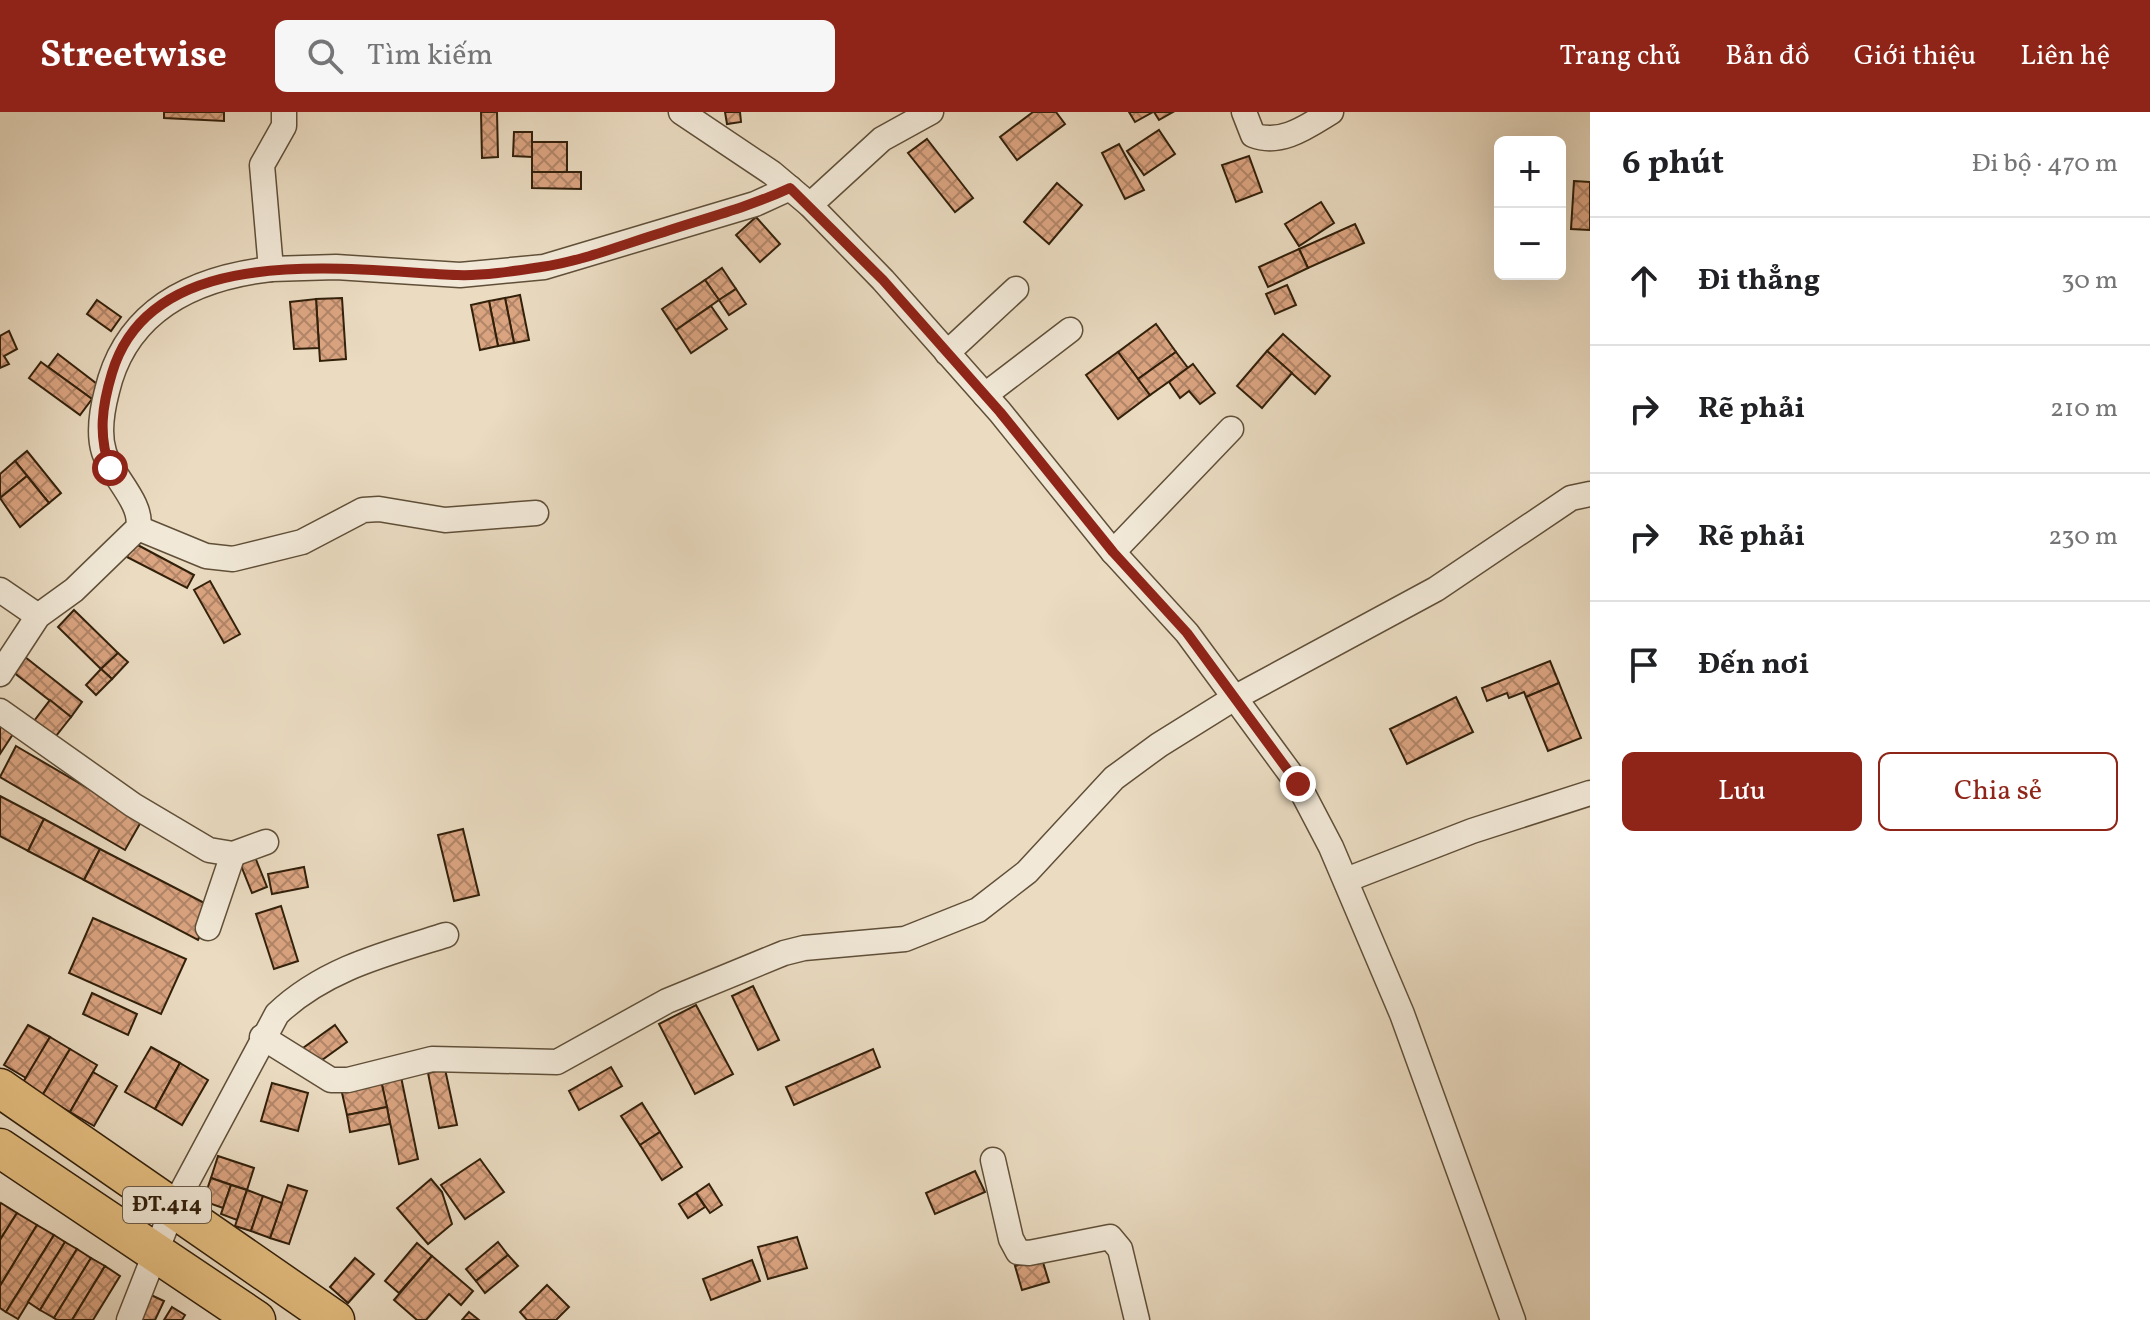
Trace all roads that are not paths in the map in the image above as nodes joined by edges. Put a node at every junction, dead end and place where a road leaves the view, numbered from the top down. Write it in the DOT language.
graph roads {
  1 [pos="284,112"];
  2 [pos="681,112"];
  3 [pos="931,112"];
  4 [pos="1244,112"];
  5 [pos="1331,112"];
  6 [pos="790,188"];
  7 [pos="810,205"];
  8 [pos="271,269"];
  9 [pos="1016,289"];
  10 [pos="1070,330"];
  11 [pos="947,353"];
  12 [pos="985,395"];
  13 [pos="1231,429"];
  14 [pos="1590,494"];
  15 [pos="536,513"];
  16 [pos="138,528"];
  17 [pos="1113,552"];
  18 [pos="0,590"];
  19 [pos="38,616"];
  20 [pos="0,674"];
  21 [pos="1236,697"];
  22 [pos="0,711"];
  23 [pos="1590,793"];
  24 [pos="266,842"];
  25 [pos="233,854"];
  26 [pos="1346,880"];
  27 [pos="208,928"];
  28 [pos="446,935"];
  29 [pos="262,1037"];
  30 [pos="0,1088"];
  31 [pos="0,1148"];
  32 [pos="993,1160"];
  33 [pos="173,1208"];
  34 [pos="157,1250"];
  35 [pos="129,1320"];
  36 [pos="256,1320"];
  37 [pos="335,1320"];
  38 [pos="1137,1320"];
  39 [pos="1513,1320"];
  1 -- 8 [label="street"];
  2 -- 6 [label="street"];
  3 -- 7 [label="street"];
  4 -- 5 [label="street"];
  6 -- 7 [label="street"];
  6 -- 8 [label="street"];
  7 -- 11 [label="street"];
  8 -- 16 [label="street"];
  9 -- 11 [label="street"];
  10 -- 12 [label="street"];
  11 -- 12 [label="street"];
  12 -- 17 [label="street"];
  13 -- 17 [label="street"];
  14 -- 21 [label="street"];
  15 -- 16 [label="street"];
  16 -- 19 [label="street"];
  17 -- 21 [label="street"];
  18 -- 19 [label="street"];
  19 -- 20 [label="street"];
  21 -- 26 [label="street"];
  21 -- 29 [label="street"];
  22 -- 25 [label="street"];
  23 -- 26 [label="street"];
  24 -- 25 [label="street"];
  25 -- 27 [label="street"];
  26 -- 39 [label="street"];
  28 -- 29 [label="street"];
  29 -- 33 [label="street"];
  30 -- 33 [label="main road, ĐT.414"];
  31 -- 34 [label="main road"];
  32 -- 38 [label="street"];
  33 -- 34 [label="street"];
  33 -- 37 [label="main road, ĐT.414"];
  34 -- 35 [label="street"];
  34 -- 36 [label="main road"];
}
